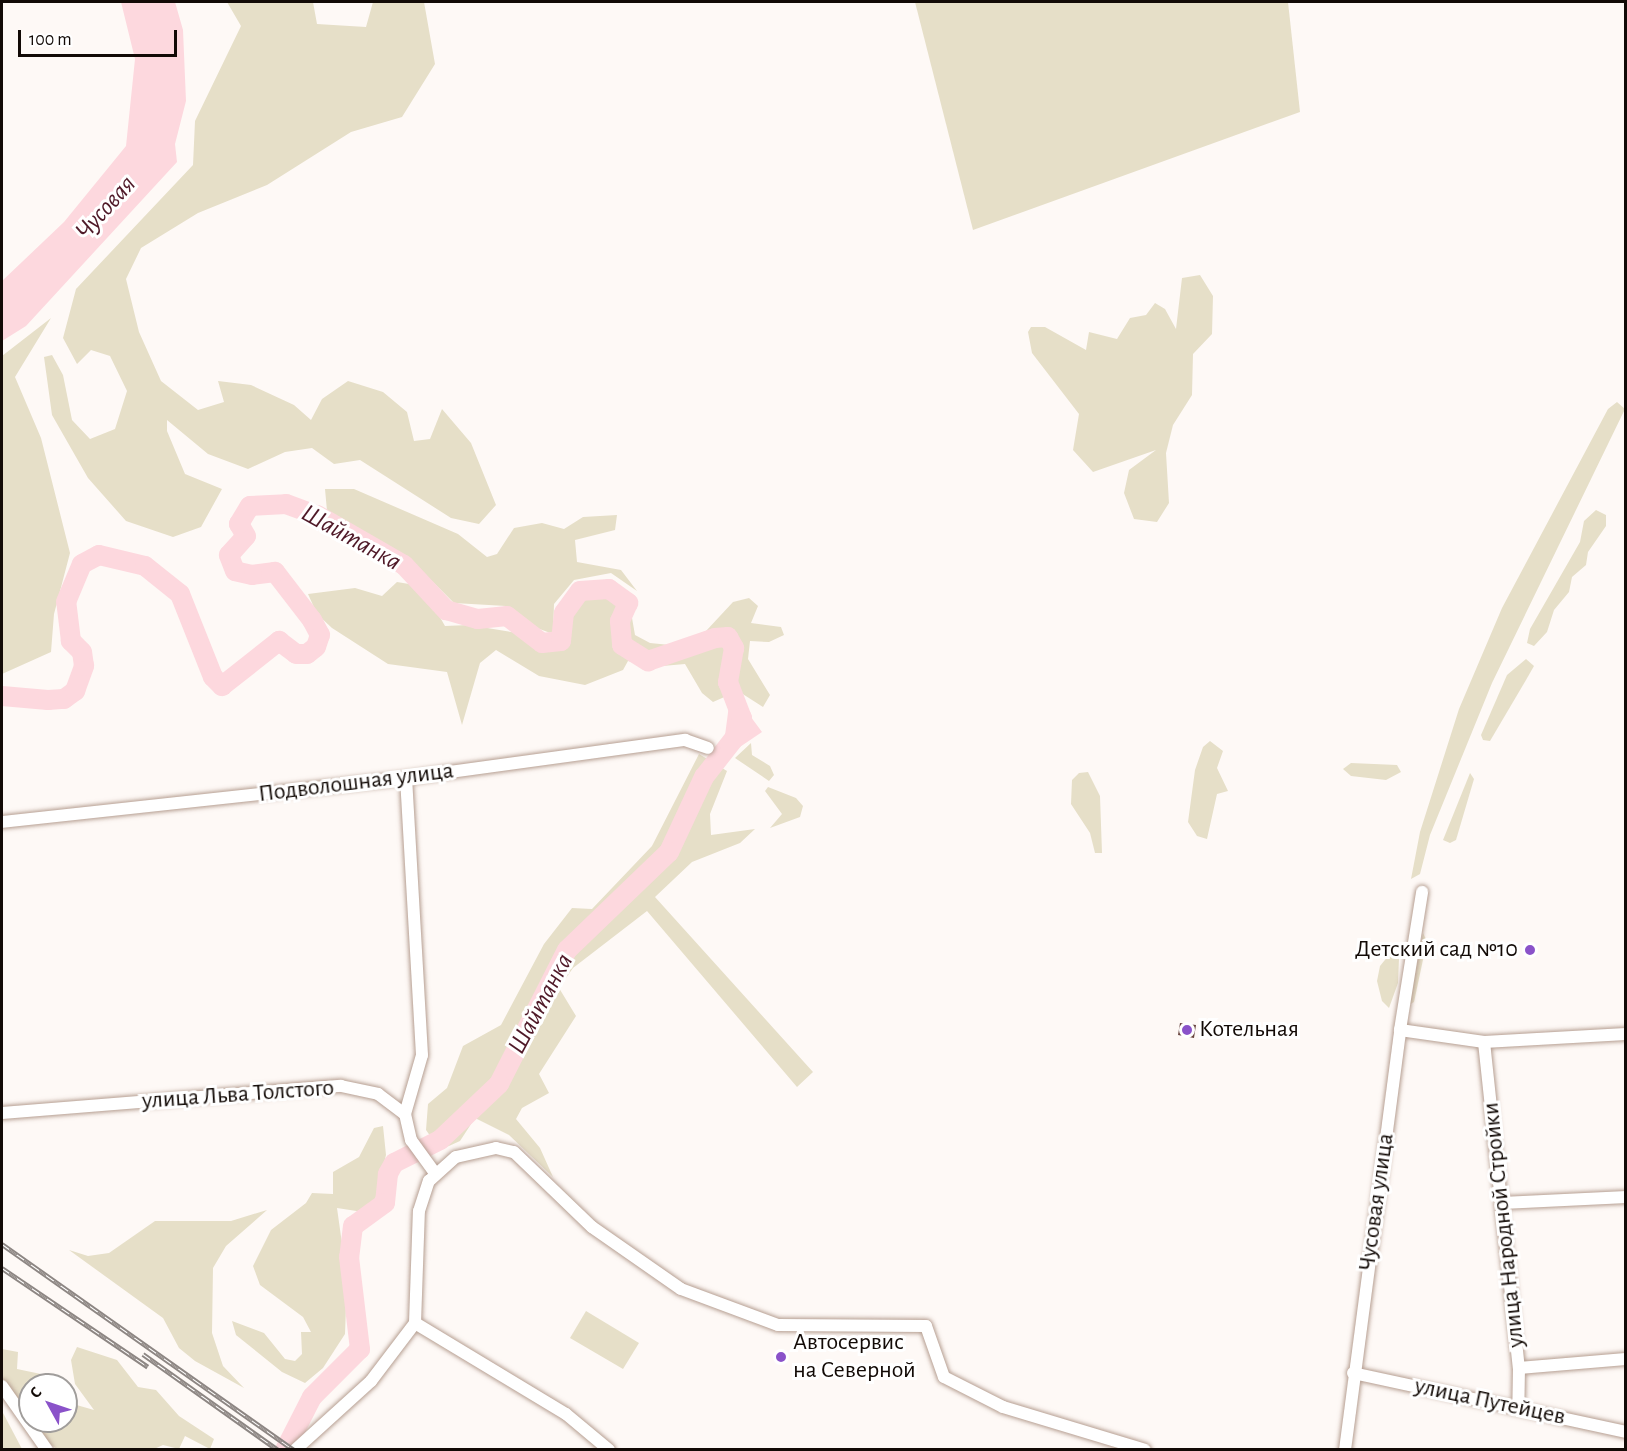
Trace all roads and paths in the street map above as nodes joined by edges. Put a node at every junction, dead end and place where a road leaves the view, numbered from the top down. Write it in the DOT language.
graph roads {
  1 [pos="708,748"];
  2 [pos="406,778"];
  3 [pos="2,822"];
  4 [pos="1422,892"];
  5 [pos="1400,1030"];
  6 [pos="1626,1034"];
  7 [pos="1484,1042"];
  8 [pos="2,1113"];
  9 [pos="405,1114"];
  10 [pos="435,1173"];
  11 [pos="1626,1197"];
  12 [pos="1503,1203"];
  13 [pos="415,1323"];
  14 [pos="1626,1359"];
  15 [pos="1519,1368"];
  16 [pos="1353,1373"];
  17 [pos="2,1386"];
  18 [pos="1518,1407"];
  19 [pos="1626,1432"];
  20 [pos="47,1449"];
  21 [pos="296,1449"];
  22 [pos="609,1449"];
  23 [pos="1145,1449"];
  24 [pos="1345,1449"];
  1 -- 2 [label="street, Подволошная улица"];
  2 -- 3 [label="street, Подволошная улица"];
  2 -- 9 [label="street"];
  4 -- 5 [label="street, Чусовая улица"];
  5 -- 7 [label="street"];
  5 -- 16 [label="street, Чусовая улица"];
  6 -- 7 [label="street"];
  7 -- 12 [label="street, улица Народной Стройки"];
  8 -- 9 [label="street, улица Льва Толстого"];
  9 -- 10 [label="street"];
  10 -- 13 [label="street"];
  10 -- 23 [label="street"];
  11 -- 12 [label="street"];
  12 -- 15 [label="street, улица Народной Стройки"];
  13 -- 21 [label="street"];
  13 -- 22 [label="street"];
  14 -- 15 [label="street"];
  15 -- 18 [label="street, улица Народной Стройки"];
  16 -- 18 [label="street, улица Путейцев"];
  16 -- 24 [label="street, Чусовая улица"];
  17 -- 20 [label="street"];
  18 -- 19 [label="street, улица Путейцев"];
}
